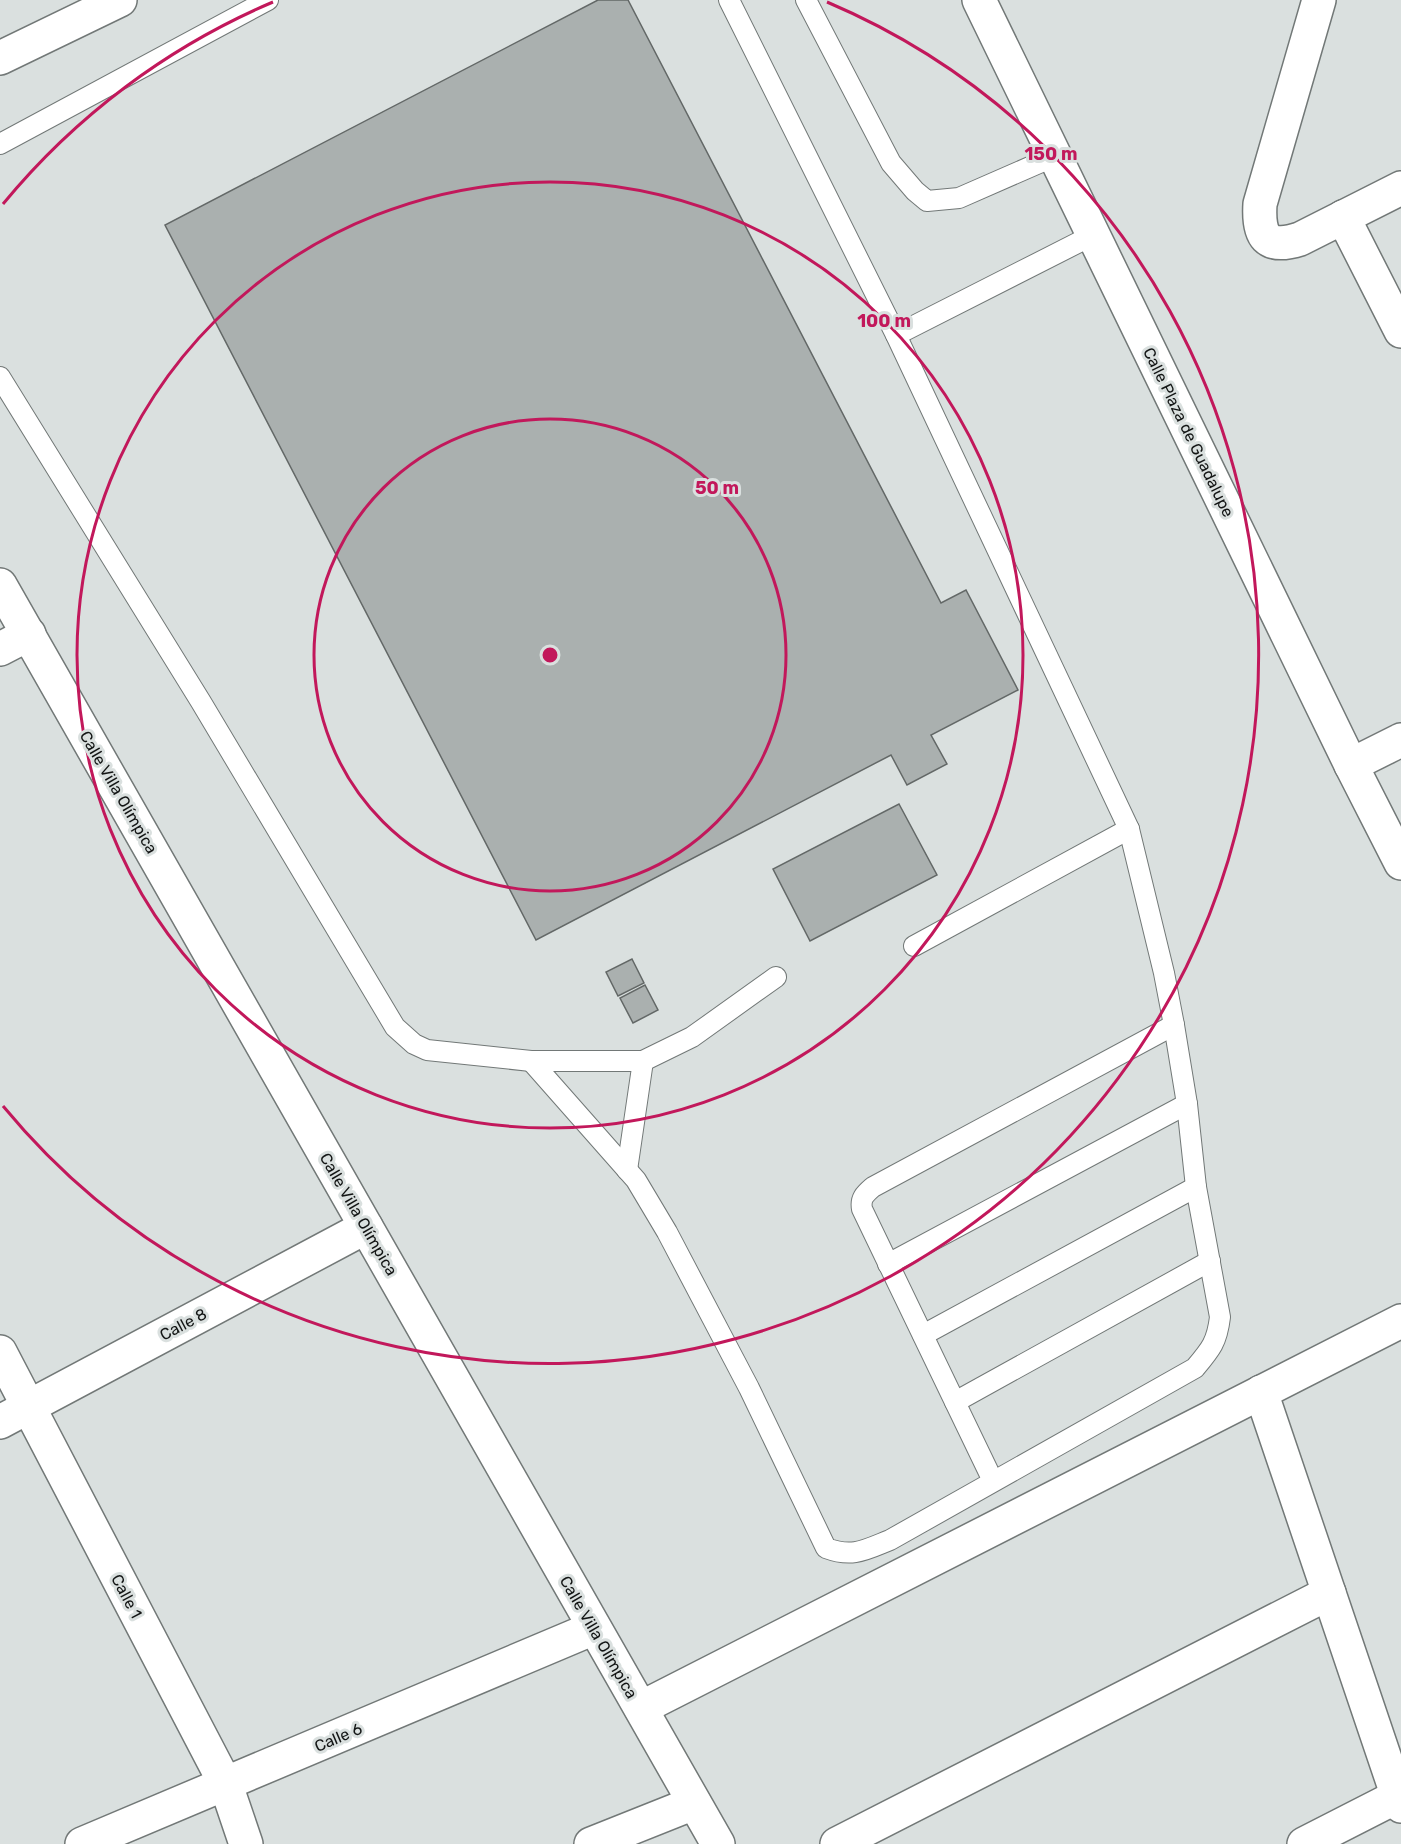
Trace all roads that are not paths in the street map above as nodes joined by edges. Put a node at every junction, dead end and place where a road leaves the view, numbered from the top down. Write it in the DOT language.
graph roads {
  1 [pos="120,0"];
  2 [pos="268,0"];
  3 [pos="729,0"];
  4 [pos="806,0"];
  5 [pos="979,0"];
  6 [pos="1319,1"];
  7 [pos="0,58"];
  8 [pos="0,144"];
  9 [pos="1055,156"];
  10 [pos="1401,188"];
  11 [pos="1343,217"];
  12 [pos="1094,235"];
  13 [pos="1401,331"];
  14 [pos="896,335"];
  15 [pos="0,377"];
  16 [pos="0,585"];
  17 [pos="29,634"];
  18 [pos="0,649"];
  19 [pos="1401,740"];
  20 [pos="1351,765"];
  21 [pos="1130,829"];
  22 [pos="1401,863"];
  23 [pos="914,946"];
  24 [pos="776,977"];
  25 [pos="1174,1024"];
  26 [pos="531,1061"];
  27 [pos="643,1061"];
  28 [pos="1187,1104"];
  29 [pos="627,1170"];
  30 [pos="1196,1187"];
  31 [pos="366,1227"];
  32 [pos="1210,1261"];
  33 [pos="888,1264"];
  34 [pos="1401,1321"];
  35 [pos="923,1335"];
  36 [pos="0,1352"];
  37 [pos="1261,1392"];
  38 [pos="955,1402"];
  39 [pos="29,1407"];
  40 [pos="0,1422"];
  41 [pos="993,1482"];
  42 [pos="1329,1593"];
  43 [pos="594,1628"];
  44 [pos="640,1708"];
  45 [pos="226,1785"];
  46 [pos="1399,1801"];
  47 [pos="694,1803"];
  48 [pos="82,1844"];
  49 [pos="246,1844"];
  50 [pos="591,1844"];
  51 [pos="718,1844"];
  52 [pos="837,1844"];
  53 [pos="1304,1844"];
  1 -- 7 [label="street"];
  2 -- 8 [label="lane"];
  3 -- 14 [label="lane"];
  4 -- 9 [label="lane"];
  5 -- 9 [label="street, Calle Plaza de Guadalupe"];
  6 -- 11 [label="street"];
  9 -- 12 [label="street, Calle Plaza de Guadalupe"];
  10 -- 11 [label="street"];
  11 -- 13 [label="street"];
  12 -- 14 [label="lane"];
  12 -- 20 [label="street, Calle Plaza de Guadalupe"];
  14 -- 21 [label="lane"];
  15 -- 26 [label="lane"];
  16 -- 17 [label="street, Calle Villa Olímpica"];
  17 -- 18 [label="street"];
  17 -- 31 [label="street, Calle Villa Olímpica"];
  19 -- 20 [label="street"];
  20 -- 22 [label="street, Calle Plaza de Guadalupe"];
  21 -- 23 [label="lane"];
  21 -- 25 [label="lane"];
  24 -- 27 [label="lane"];
  25 -- 28 [label="lane"];
  25 -- 33 [label="lane"];
  26 -- 27 [label="lane"];
  26 -- 29 [label="lane"];
  27 -- 29 [label="lane"];
  28 -- 30 [label="lane"];
  28 -- 33 [label="lane"];
  29 -- 41 [label="lane"];
  30 -- 32 [label="lane"];
  30 -- 35 [label="lane"];
  31 -- 39 [label="street, Calle 8"];
  31 -- 43 [label="street, Calle Villa Olímpica"];
  32 -- 38 [label="lane"];
  32 -- 41 [label="lane"];
  33 -- 35 [label="lane"];
  34 -- 37 [label="street"];
  35 -- 38 [label="lane"];
  36 -- 39 [label="street, Calle 1"];
  37 -- 42 [label="street"];
  37 -- 44 [label="street"];
  38 -- 41 [label="lane"];
  39 -- 40 [label="street, Calle 8"];
  39 -- 45 [label="street, Calle 1"];
  42 -- 46 [label="street"];
  42 -- 52 [label="street"];
  43 -- 44 [label="street, Calle Villa Olímpica"];
  43 -- 45 [label="street, Calle 6"];
  44 -- 47 [label="street, Calle Villa Olímpica"];
  45 -- 48 [label="street, Calle 6"];
  45 -- 49 [label="street, Calle 1"];
  46 -- 53 [label="street"];
  47 -- 50 [label="street"];
  47 -- 51 [label="street, Calle Villa Olímpica"];
}
